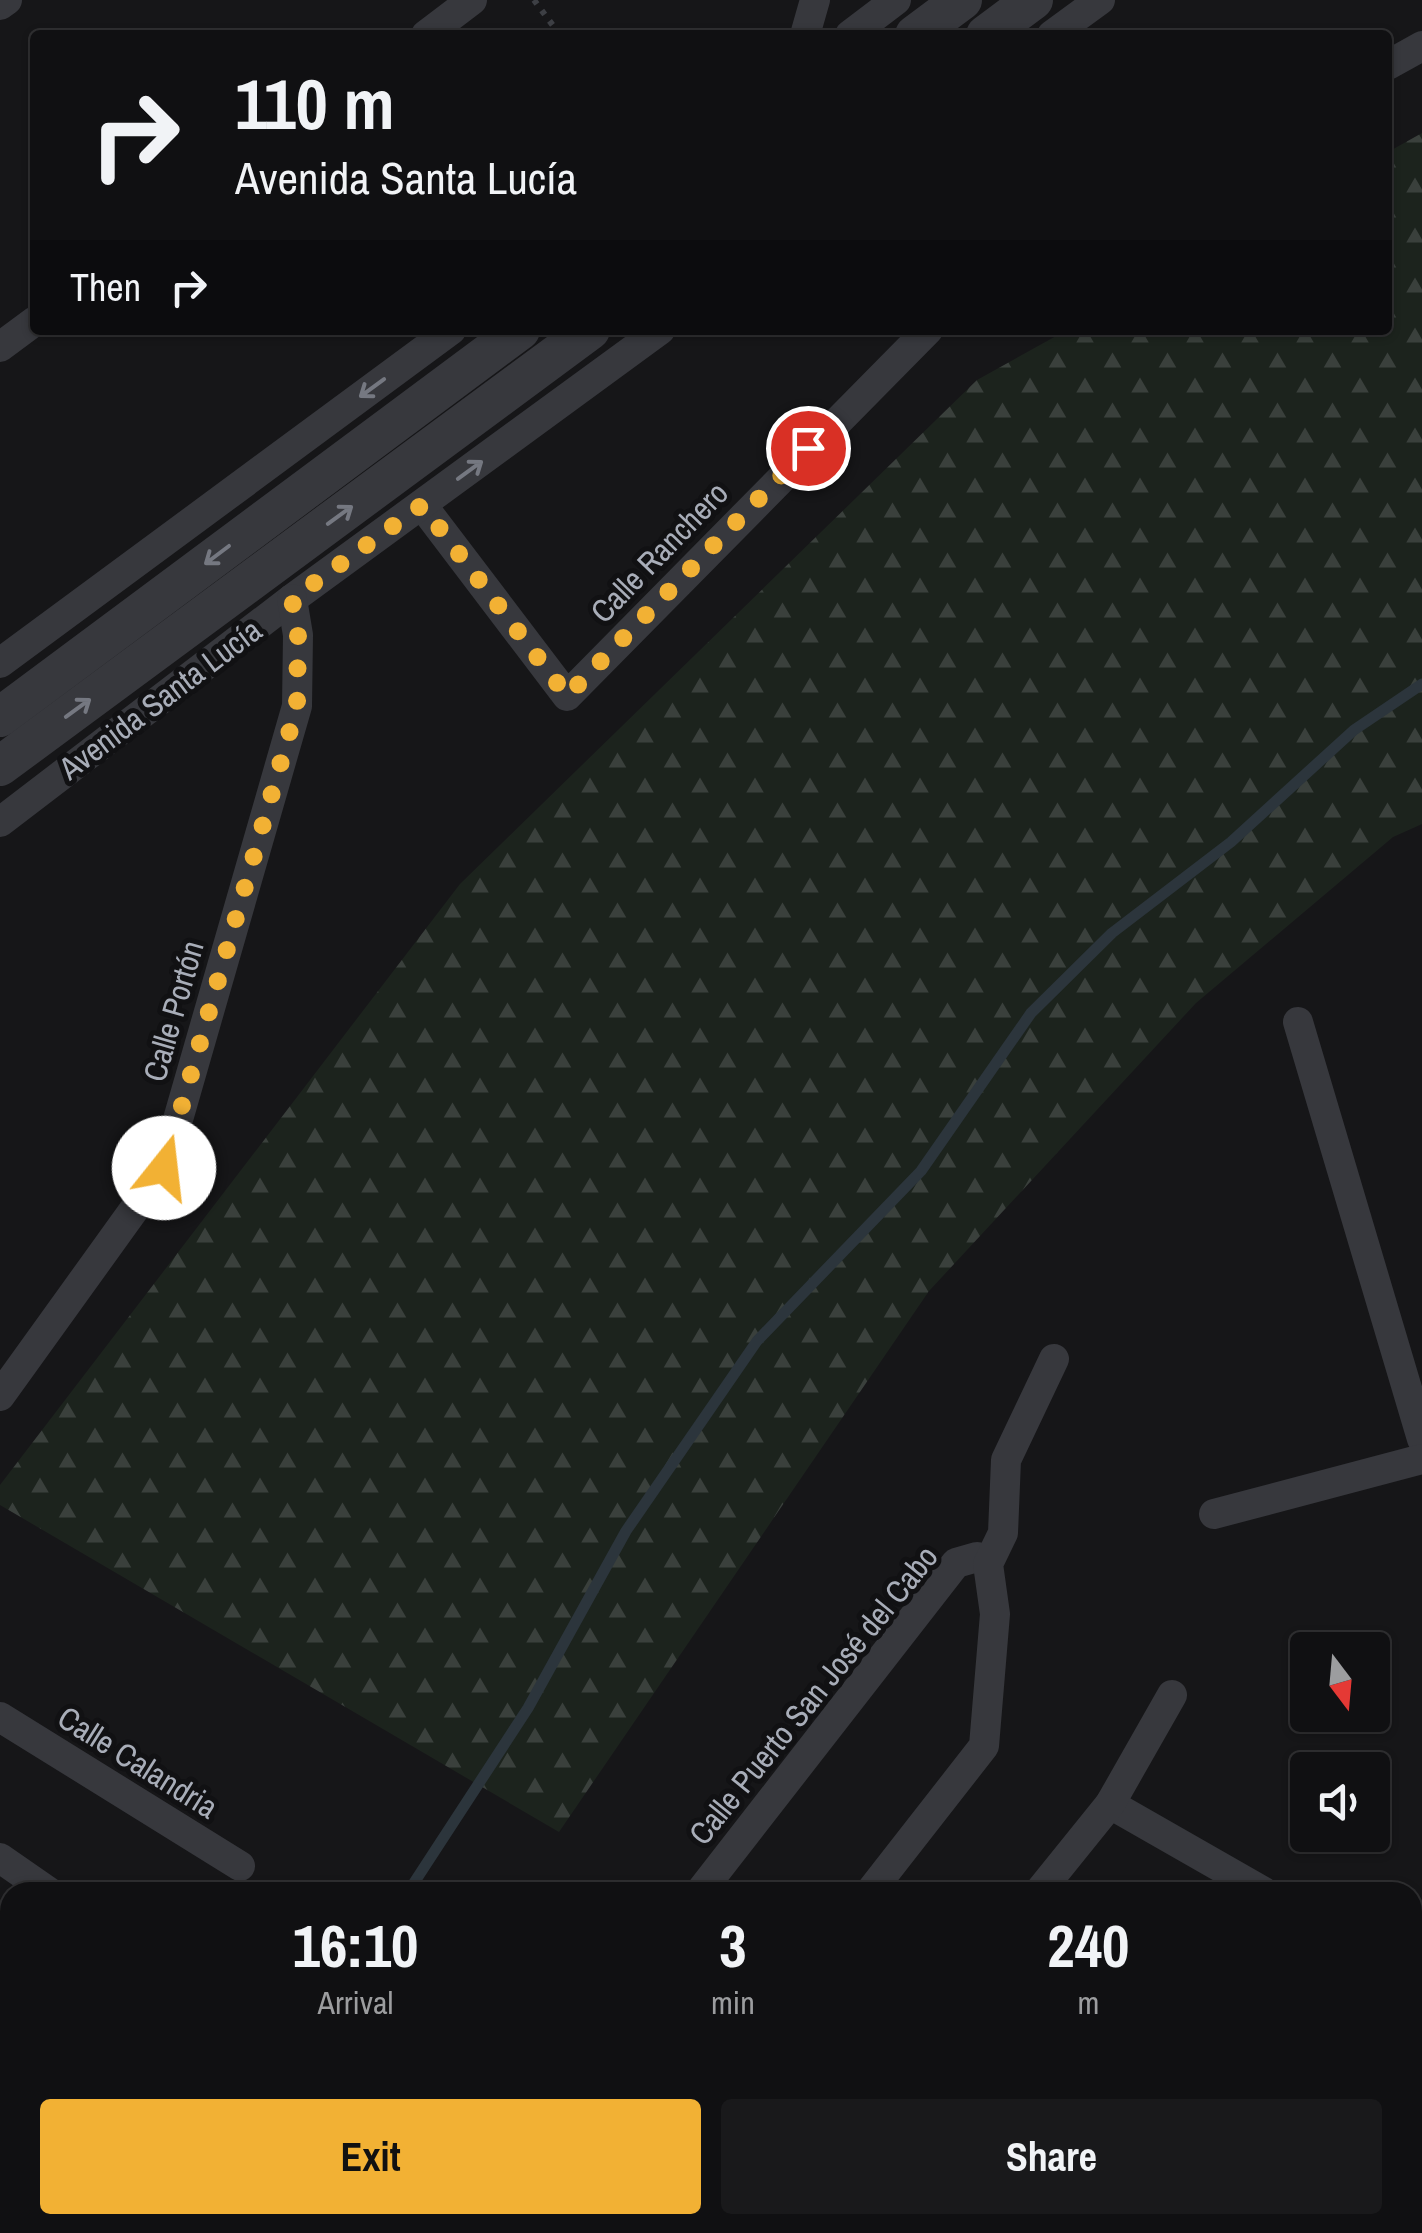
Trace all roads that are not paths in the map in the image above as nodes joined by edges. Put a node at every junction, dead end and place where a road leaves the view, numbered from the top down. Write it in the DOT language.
graph roads {
  1 [pos="7,0"];
  2 [pos="472,0"];
  3 [pos="814,0"];
  4 [pos="896,0"];
  5 [pos="962,0"];
  6 [pos="1033,0"];
  7 [pos="1100,0"];
  8 [pos="0,5"];
  9 [pos="433,30"];
  10 [pos="806,30"];
  11 [pos="857,30"];
  12 [pos="922,30"];
  13 [pos="993,30"];
  14 [pos="1059,30"];
  15 [pos="1422,46"];
  16 [pos="1392,63"];
  17 [pos="30,325"];
  18 [pos="444,335"];
  19 [pos="513,335"];
  20 [pos="583,335"];
  21 [pos="653,335"];
  22 [pos="923,335"];
  23 [pos="0,347"];
  24 [pos="422,505"];
  25 [pos="292,599"];
  26 [pos="0,663"];
  27 [pos="0,717"];
  28 [pos="0,766"];
  29 [pos="0,822"];
  30 [pos="1298,1022"];
  31 [pos="1054,1359"];
  32 [pos="0,1396"];
  33 [pos="1422,1439"];
  34 [pos="1422,1459"];
  35 [pos="1214,1514"];
  36 [pos="988,1564"];
  37 [pos="1172,1695"];
  38 [pos="0,1716"];
  39 [pos="1110,1804"];
  40 [pos="0,1858"];
  41 [pos="240,1866"];
  42 [pos="35,1882"];
  43 [pos="708,1882"];
  44 [pos="878,1882"];
  45 [pos="1046,1882"];
  46 [pos="1246,1882"];
  1 -- 8 [label="street"];
  2 -- 9 [label="street"];
  3 -- 10 [label="street"];
  4 -- 11 [label="street"];
  5 -- 12 [label="street"];
  6 -- 13 [label="street"];
  7 -- 14 [label="street"];
  15 -- 16 [label="street"];
  17 -- 23 [label="street"];
  18 -- 26 [label="street, one-way"];
  19 -- 27 [label="street, one-way"];
  28 -- 20 [label="street, Avenida Santa Lucía, one-way"];
  24 -- 21 [label="street, Avenida Santa Lucía, one-way"];
  22 -- 24 [label="street, Calle Ranchero"];
  24 -- 25 [label="street, Avenida Santa Lucía"];
  25 -- 29 [label="street, Avenida Santa Lucía"];
  25 -- 32 [label="street, Calle Portón"];
  30 -- 33 [label="street"];
  31 -- 36 [label="street"];
  34 -- 35 [label="street"];
  36 -- 43 [label="street, Calle Puerto San José del Cabo"];
  36 -- 44 [label="street"];
  37 -- 39 [label="street"];
  38 -- 41 [label="street, Calle Calandria"];
  39 -- 45 [label="street"];
  39 -- 46 [label="street"];
  40 -- 42 [label="street"];
}
